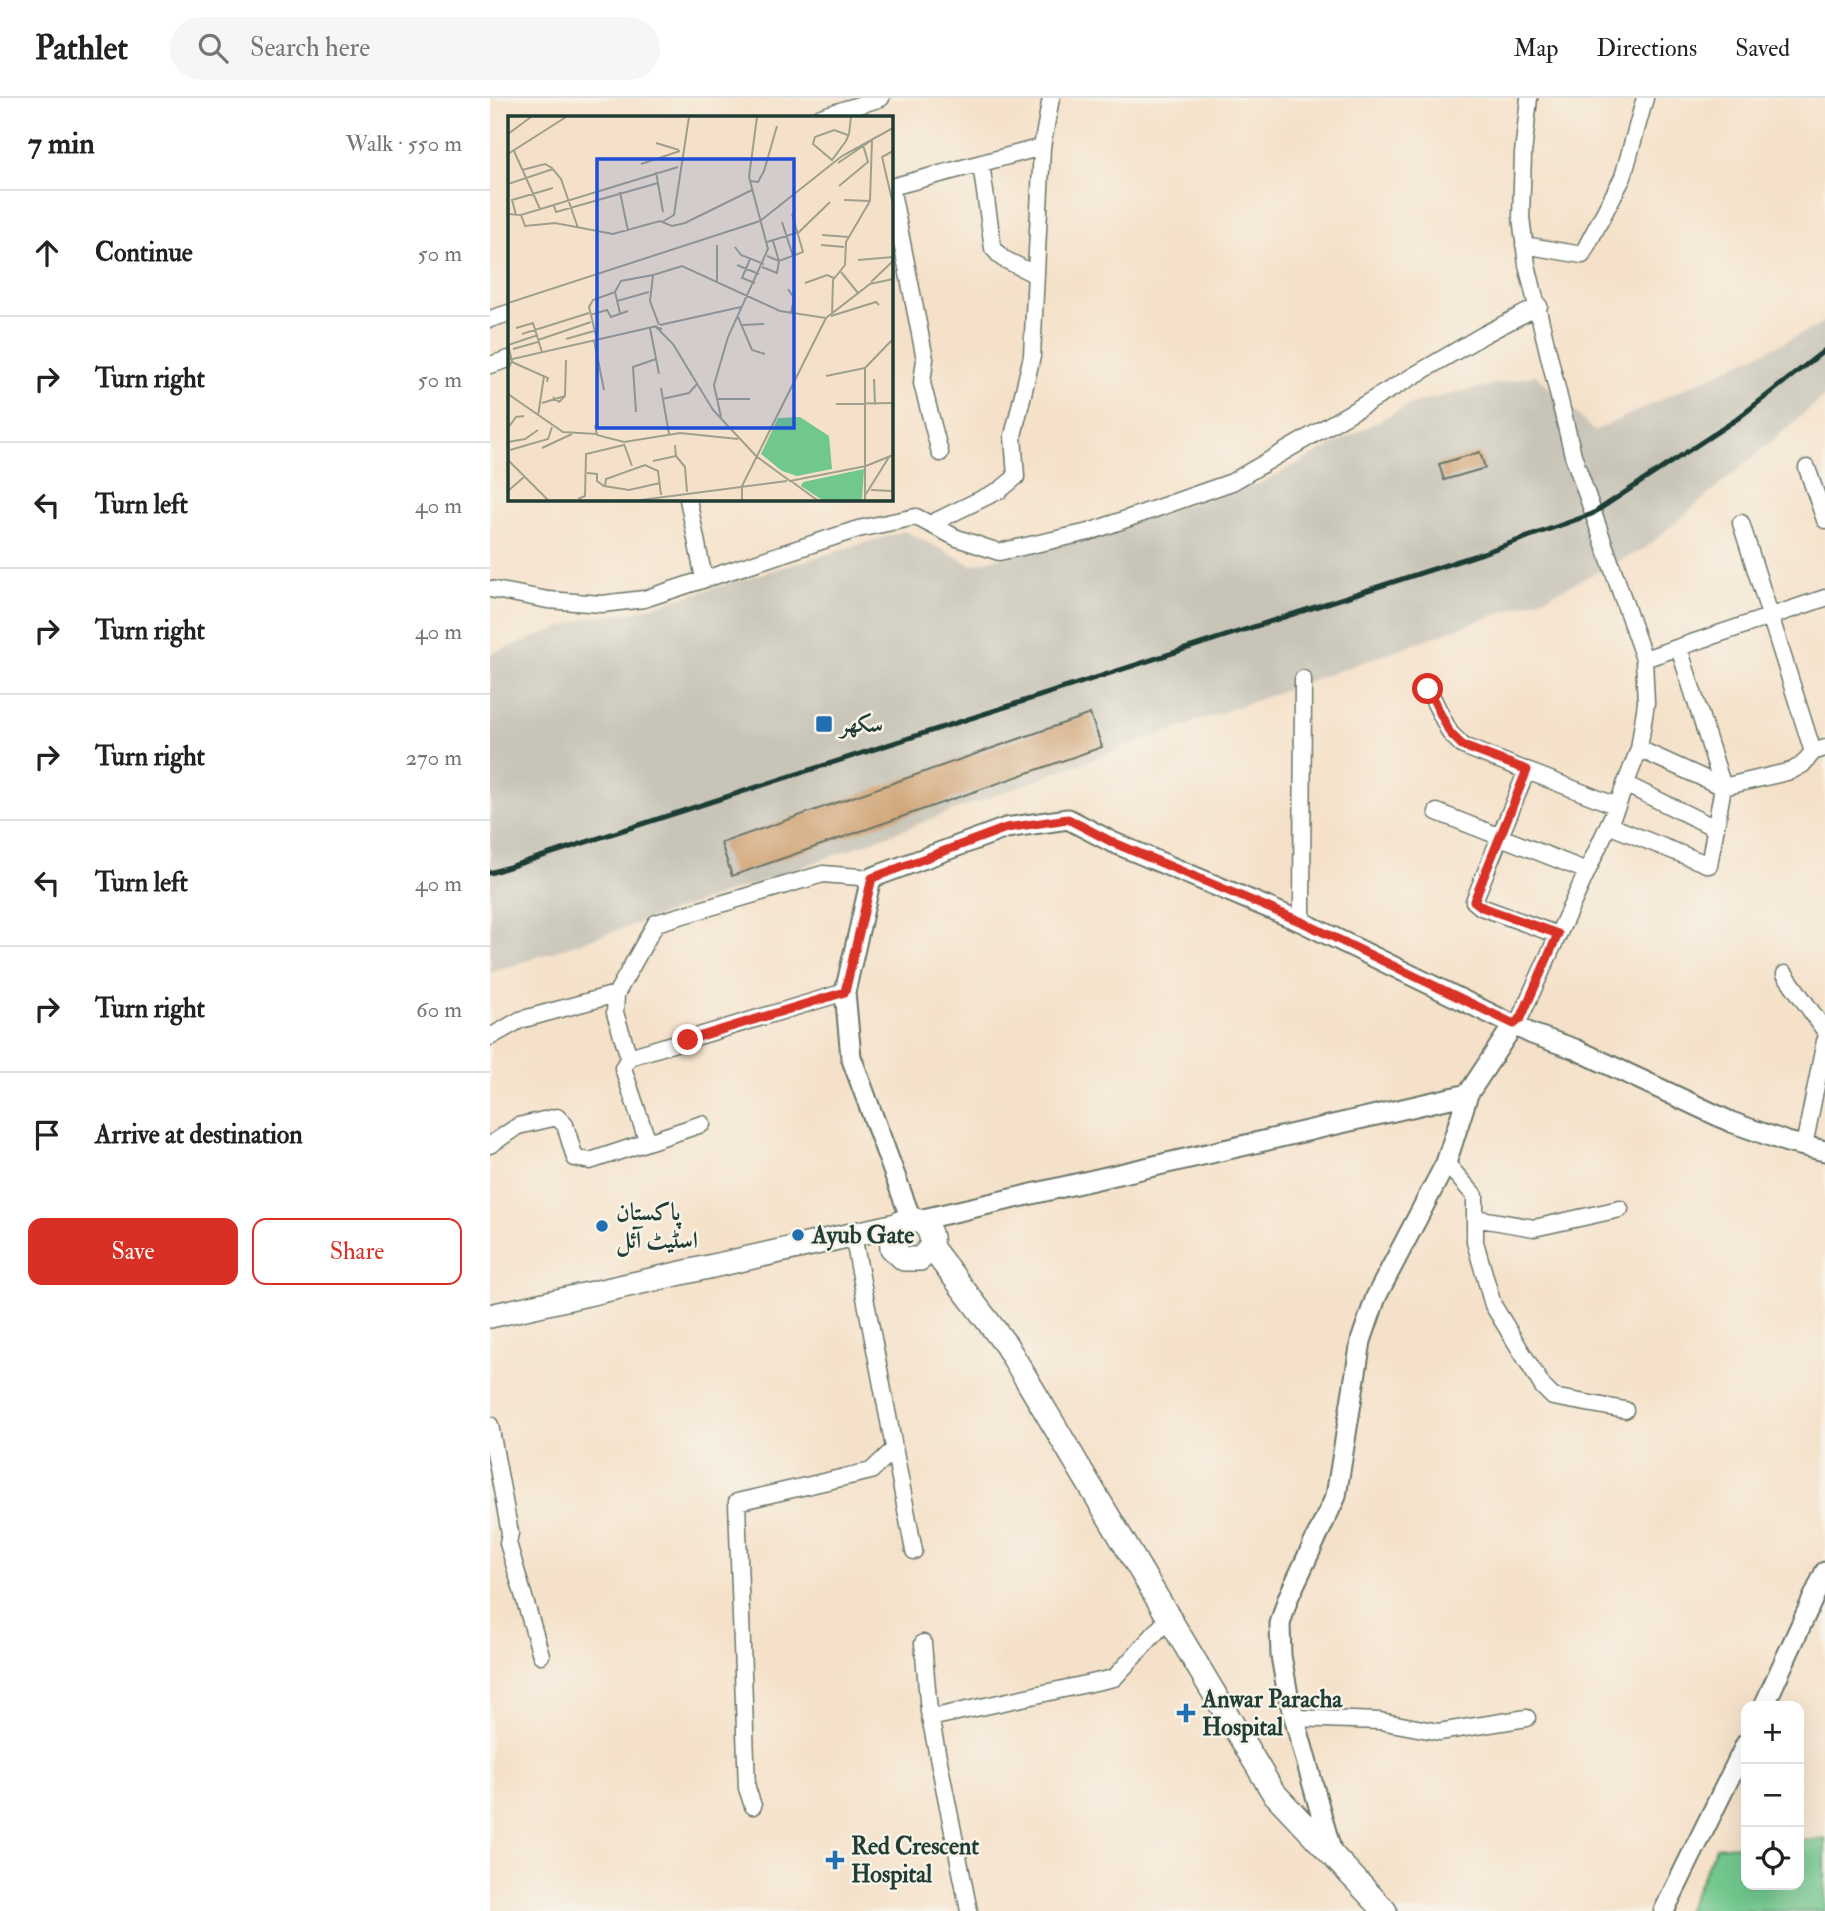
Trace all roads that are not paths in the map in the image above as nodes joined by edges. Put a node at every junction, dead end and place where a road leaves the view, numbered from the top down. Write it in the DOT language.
graph roads {
  1 [pos="881,98"];
  2 [pos="1052,98"];
  3 [pos="1530,98"];
  4 [pos="1645,98"];
  5 [pos="824,116"];
  6 [pos="1042,147"];
  7 [pos="981,164"];
  8 [pos="892,187"];
  9 [pos="892,196"];
  10 [pos="1524,245"];
  11 [pos="899,260"];
  12 [pos="1036,275"];
  13 [pos="1539,306"];
  14 [pos="508,313"];
  15 [pos="490,319"];
  16 [pos="508,359"];
  17 [pos="490,365"];
  18 [pos="940,453"];
  19 [pos="1807,468"];
  20 [pos="688,500"];
  21 [pos="1825,520"];
  22 [pos="1741,523"];
  23 [pos="930,524"];
  24 [pos="704,579"];
  25 [pos="490,589"];
  26 [pos="1825,598"];
  27 [pos="1771,618"];
  28 [pos="1679,648"];
  29 [pos="1644,659"];
  30 [pos="1303,679"];
  31 [pos="1428,689"];
  32 [pos="1639,749"];
  33 [pos="1819,750"];
  34 [pos="1527,770"];
  35 [pos="1625,784"];
  36 [pos="1723,787"];
  37 [pos="1618,806"];
  38 [pos="1437,812"];
  39 [pos="1608,825"];
  40 [pos="1715,828"];
  41 [pos="1500,837"];
  42 [pos="1587,872"];
  43 [pos="872,878"];
  44 [pos="1302,922"];
  45 [pos="1558,934"];
  46 [pos="1785,974"];
  47 [pos="845,992"];
  48 [pos="616,994"];
  49 [pos="1514,1024"];
  50 [pos="1825,1031"];
  51 [pos="490,1037"];
  52 [pos="1825,1041"];
  53 [pos="629,1057"];
  54 [pos="1468,1094"];
  55 [pos="702,1124"];
  56 [pos="647,1140"];
  57 [pos="490,1145"];
  58 [pos="1804,1146"];
  59 [pos="1825,1151"];
  60 [pos="1446,1163"];
  61 [pos="1619,1209"];
  62 [pos="1475,1218"];
  63 [pos="908,1221"];
  64 [pos="853,1235"];
  65 [pos="931,1247"];
  66 [pos="490,1317"];
  67 [pos="1625,1410"];
  68 [pos="490,1425"];
  69 [pos="894,1449"];
  70 [pos="914,1550"];
  71 [pos="1825,1572"];
  72 [pos="1169,1618"];
  73 [pos="923,1643"];
  74 [pos="541,1656"];
  75 [pos="1765,1701"];
  76 [pos="930,1718"];
  77 [pos="1294,1718"];
  78 [pos="1527,1718"];
  79 [pos="1741,1754"];
  80 [pos="753,1806"];
  81 [pos="1334,1858"];
  82 [pos="969,1911"];
  83 [pos="1385,1911"];
  84 [pos="1664,1911"];
  1 -- 5 [label="street"];
  2 -- 6 [label="street"];
  3 -- 10 [label="street"];
  4 -- 10 [label="street"];
  6 -- 7 [label="street"];
  6 -- 12 [label="street"];
  7 -- 8 [label="street"];
  7 -- 12 [label="street"];
  9 -- 11 [label="street"];
  10 -- 13 [label="street"];
  11 -- 18 [label="street"];
  12 -- 23 [label="street"];
  13 -- 23 [label="street"];
  13 -- 29 [label="street"];
  14 -- 15 [label="street"];
  16 -- 17 [label="street"];
  19 -- 21 [label="street"];
  20 -- 24 [label="street"];
  22 -- 27 [label="street"];
  23 -- 24 [label="street"];
  24 -- 25 [label="street"];
  26 -- 27 [label="street"];
  27 -- 28 [label="street"];
  27 -- 33 [label="street"];
  28 -- 29 [label="street"];
  28 -- 36 [label="street"];
  29 -- 32 [label="street"];
  30 -- 44 [label="street"];
  31 -- 34 [label="street"];
  32 -- 35 [label="street"];
  32 -- 36 [label="street"];
  33 -- 36 [label="street"];
  34 -- 37 [label="street"];
  34 -- 41 [label="street"];
  35 -- 37 [label="street"];
  35 -- 40 [label="street"];
  36 -- 40 [label="street"];
  37 -- 39 [label="street"];
  38 -- 41 [label="street"];
  39 -- 40 [label="street"];
  39 -- 42 [label="street"];
  41 -- 42 [label="street"];
  41 -- 45 [label="street"];
  42 -- 45 [label="street"];
  43 -- 44 [label="street"];
  43 -- 47 [label="street"];
  43 -- 48 [label="street"];
  44 -- 49 [label="street"];
  45 -- 49 [label="street"];
  46 -- 50 [label="street"];
  47 -- 53 [label="street"];
  47 -- 63 [label="street"];
  48 -- 51 [label="street"];
  48 -- 53 [label="street"];
  49 -- 54 [label="street"];
  49 -- 58 [label="street"];
  52 -- 58 [label="street"];
  53 -- 56 [label="street"];
  54 -- 60 [label="street"];
  54 -- 63 [label="street"];
  55 -- 56 [label="street"];
  56 -- 57 [label="street"];
  58 -- 59 [label="street"];
  60 -- 62 [label="street"];
  60 -- 77 [label="street"];
  61 -- 62 [label="street"];
  62 -- 67 [label="street"];
  63 -- 64 [label="main road"];
  63 -- 65 [label="main road"];
  63 -- 65 [label="main road"];
  64 -- 66 [label="main road"];
  64 -- 69 [label="street"];
  65 -- 72 [label="main road"];
  68 -- 74 [label="street"];
  69 -- 70 [label="street"];
  69 -- 80 [label="street"];
  71 -- 75 [label="street"];
  72 -- 76 [label="street"];
  72 -- 81 [label="main road"];
  73 -- 76 [label="street"];
  76 -- 82 [label="street"];
  77 -- 78 [label="street"];
  77 -- 81 [label="street"];
  79 -- 84 [label="street"];
  81 -- 83 [label="main road"];
}
